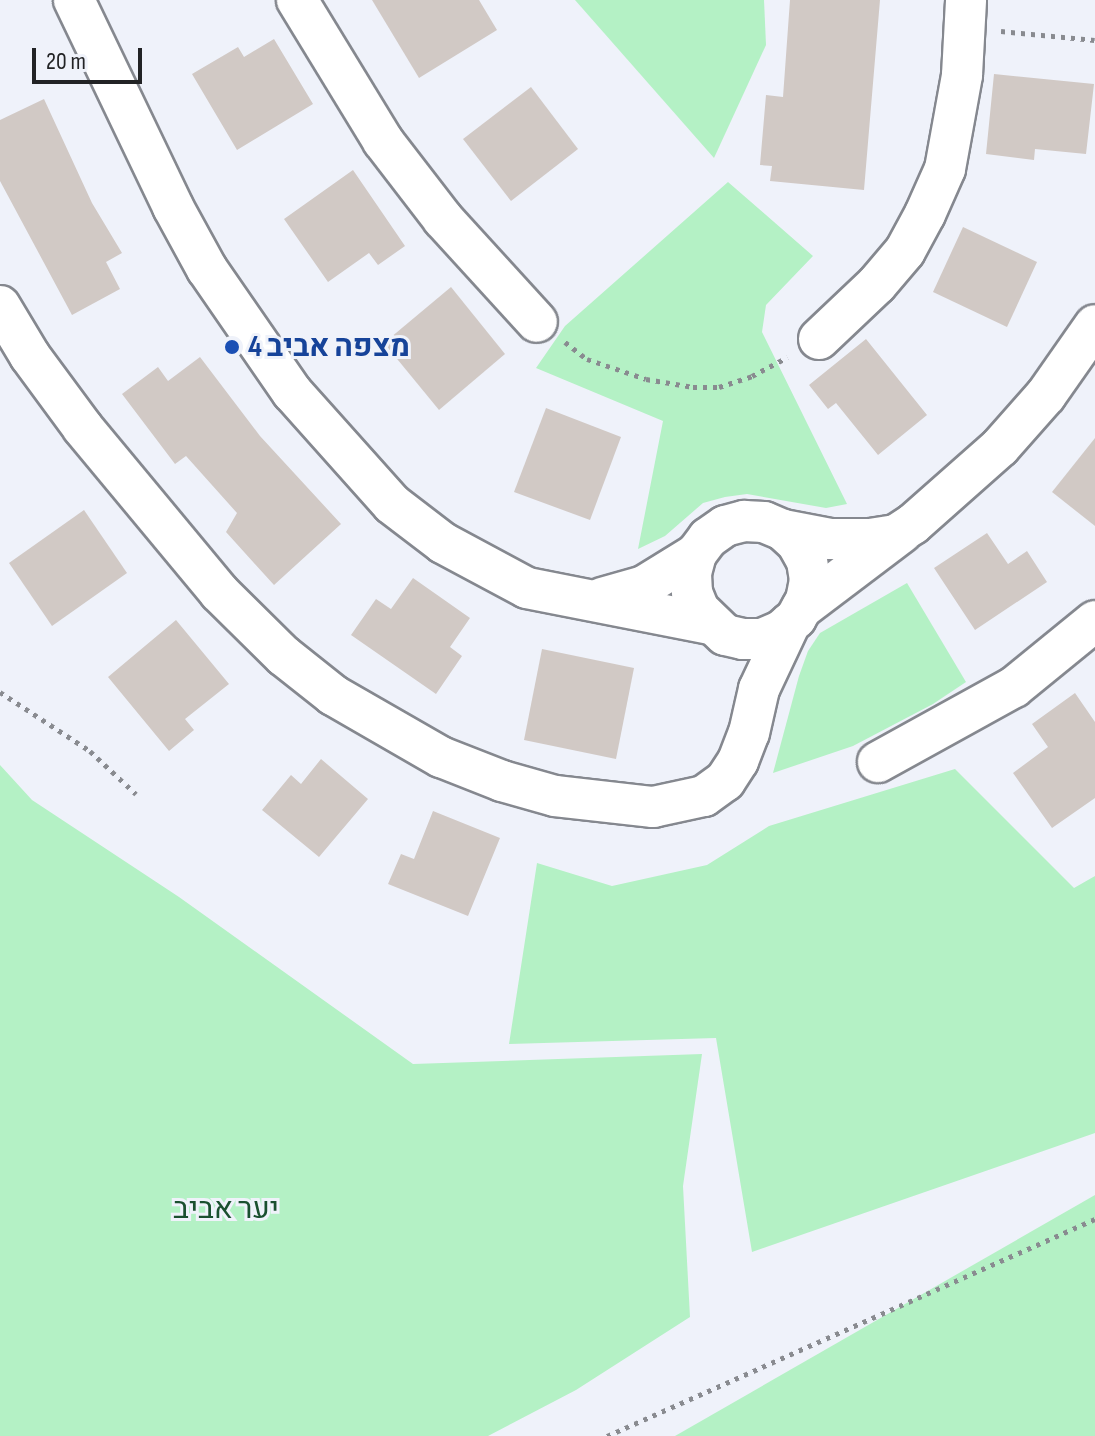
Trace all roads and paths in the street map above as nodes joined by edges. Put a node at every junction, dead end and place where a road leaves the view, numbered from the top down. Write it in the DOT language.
graph roads {
  1 [pos="74,0"];
  2 [pos="297,0"];
  3 [pos="965,14"];
  4 [pos="1095,40"];
  5 [pos="0,306"];
  6 [pos="537,322"];
  7 [pos="1095,325"];
  8 [pos="819,339"];
  9 [pos="907,528"];
  10 [pos="783,530"];
  11 [pos="696,554"];
  12 [pos="586,601"];
  13 [pos="796,616"];
  14 [pos="1095,621"];
  15 [pos="718,630"];
  16 [pos="0,692"];
  17 [pos="745,745"];
  18 [pos="878,762"];
  19 [pos="136,794"];
  20 [pos="1095,1219"];
  21 [pos="607,1436"];
  1 -- 12 [label="street"];
  2 -- 6 [label="street"];
  3 -- 4 [label="path"];
  3 -- 8 [label="street"];
  5 -- 17 [label="street"];
  6 -- 8 [label="path"];
  7 -- 9 [label="street"];
  9 -- 10 [label="street"];
  9 -- 13 [label="street"];
  10 -- 11 [label="street"];
  10 -- 13 [label="street"];
  11 -- 12 [label="street"];
  11 -- 15 [label="street"];
  12 -- 15 [label="street"];
  13 -- 15 [label="street"];
  13 -- 17 [label="street"];
  14 -- 18 [label="street"];
  15 -- 17 [label="street"];
  16 -- 19 [label="path"];
  20 -- 21 [label="path"];
}
